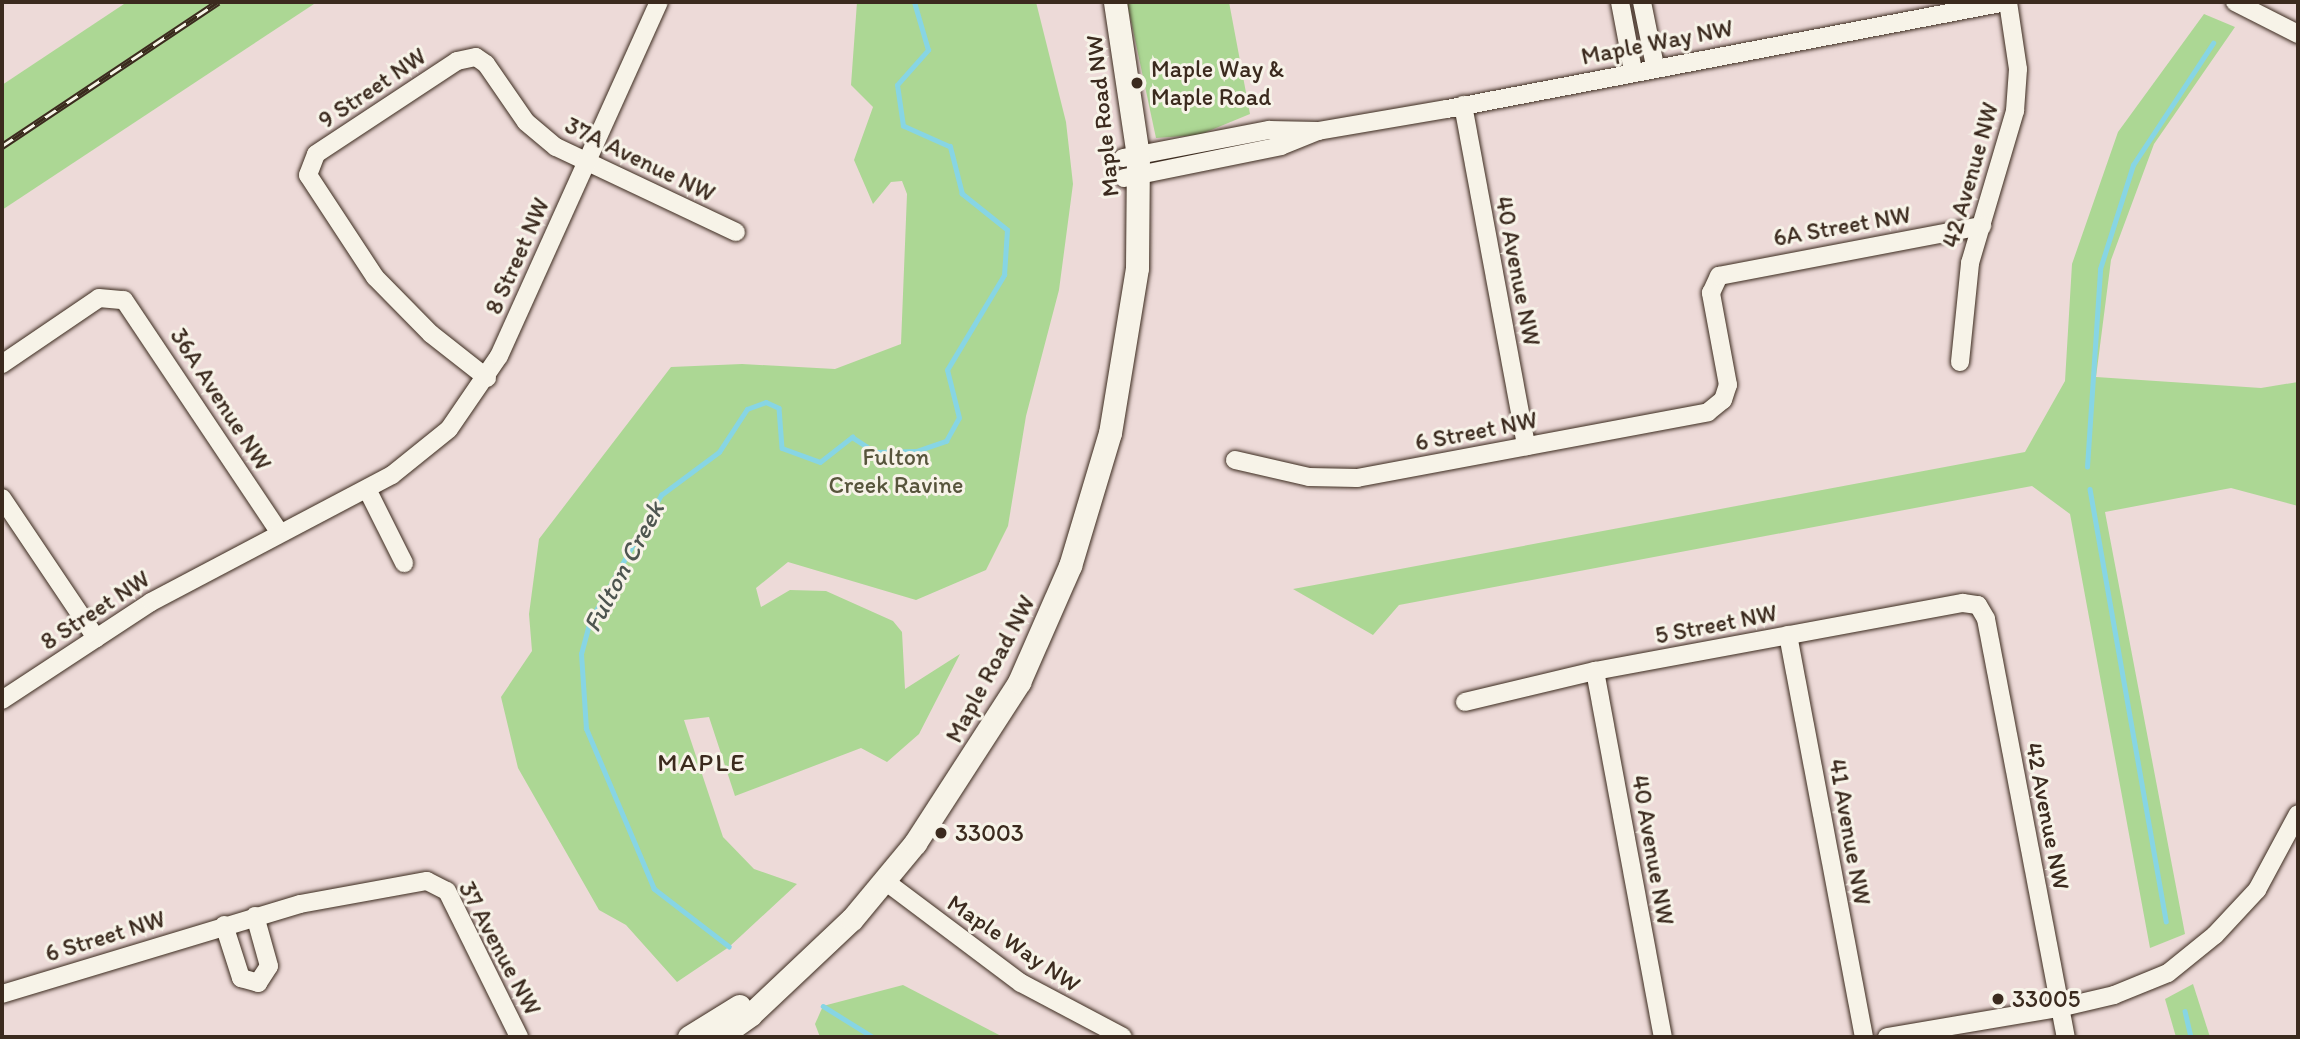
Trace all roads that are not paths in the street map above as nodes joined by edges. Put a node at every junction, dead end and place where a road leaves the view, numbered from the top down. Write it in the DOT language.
graph roads {
  1 [pos="659,2"];
  2 [pos="1100,2"];
  3 [pos="1115,2"];
  4 [pos="1620,2"];
  5 [pos="1642,2"];
  6 [pos="2007,2"];
  7 [pos="2235,2"];
  8 [pos="2273,10"];
  9 [pos="2298,34"];
  10 [pos="476,57"];
  11 [pos="1655,66"];
  12 [pos="1633,71"];
  13 [pos="1463,105"];
  14 [pos="585,163"];
  15 [pos="1131,166"];
  16 [pos="1982,226"];
  17 [pos="736,232"];
  18 [pos="1960,362"];
  19 [pos="2,363"];
  20 [pos="487,378"];
  21 [pos="1723,400"];
  22 [pos="1526,446"];
  23 [pos="1235,460"];
  24 [pos="367,489"];
  25 [pos="2,498"];
  26 [pos="280,533"];
  27 [pos="404,564"];
  28 [pos="1978,606"];
  29 [pos="1788,635"];
  30 [pos="96,638"];
  31 [pos="1595,671"];
  32 [pos="2,700"];
  33 [pos="1465,702"];
  34 [pos="2298,814"];
  35 [pos="885,881"];
  36 [pos="436,883"];
  37 [pos="255,916"];
  38 [pos="224,925"];
  39 [pos="806,962"];
  40 [pos="2,994"];
  41 [pos="2059,1008"];
  42 [pos="519,1037"];
  43 [pos="689,1037"];
  44 [pos="719,1037"];
  45 [pos="1122,1037"];
  46 [pos="1663,1037"];
  47 [pos="1864,1037"];
  48 [pos="1888,1037"];
  49 [pos="2066,1037"];
  1 -- 14 [label="street, 8 Street NW"];
  2 -- 15 [label="street, Maple Road NW"];
  3 -- 15 [label="street, Maple Road NW"];
  4 -- 12 [label="street"];
  5 -- 11 [label="street"];
  6 -- 11 [label="street, Maple Way NW"];
  6 -- 16 [label="street, 42 Avenue NW"];
  7 -- 8 [label="street"];
  8 -- 9 [label="street"];
  10 -- 14 [label="street, 37A Avenue NW"];
  10 -- 20 [label="street, 9 Street NW"];
  11 -- 12 [label="street, Maple Way NW"];
  12 -- 13 [label="street, Maple Way NW"];
  13 -- 15 [label="street, Maple Way NW"];
  13 -- 22 [label="street, 40 Avenue NW"];
  14 -- 17 [label="street, 37A Avenue NW"];
  14 -- 20 [label="street, 8 Street NW"];
  15 -- 35 [label="street, Maple Road NW"];
  16 -- 18 [label="street, 42 Avenue NW"];
  16 -- 21 [label="street, 6A Street NW"];
  19 -- 26 [label="street, 36A Avenue NW"];
  20 -- 24 [label="street, 8 Street NW"];
  21 -- 22 [label="street, 6 Street NW"];
  22 -- 23 [label="street, 6 Street NW"];
  24 -- 26 [label="street, 8 Street NW"];
  24 -- 27 [label="street"];
  25 -- 30 [label="street"];
  26 -- 30 [label="street, 8 Street NW"];
  28 -- 29 [label="street, 5 Street NW"];
  28 -- 41 [label="street, 42 Avenue NW"];
  29 -- 31 [label="street, 5 Street NW"];
  29 -- 47 [label="street, 41 Avenue NW"];
  30 -- 32 [label="street, 8 Street NW"];
  31 -- 33 [label="street, 5 Street NW"];
  31 -- 46 [label="street, 40 Avenue NW"];
  34 -- 41 [label="street"];
  35 -- 39 [label="street, Maple Road NW"];
  35 -- 45 [label="street, Maple Way NW"];
  36 -- 37 [label="street, 6 Street NW"];
  36 -- 42 [label="street, 37 Avenue NW"];
  37 -- 38 [label="street, 6 Street NW"];
  37 -- 38 [label="street"];
  38 -- 40 [label="street, 6 Street NW"];
  39 -- 43 [label="street, Maple Road NW"];
  39 -- 44 [label="street, Maple Road NW"];
  41 -- 48 [label="street"];
  41 -- 49 [label="street, 42 Avenue NW"];
}
